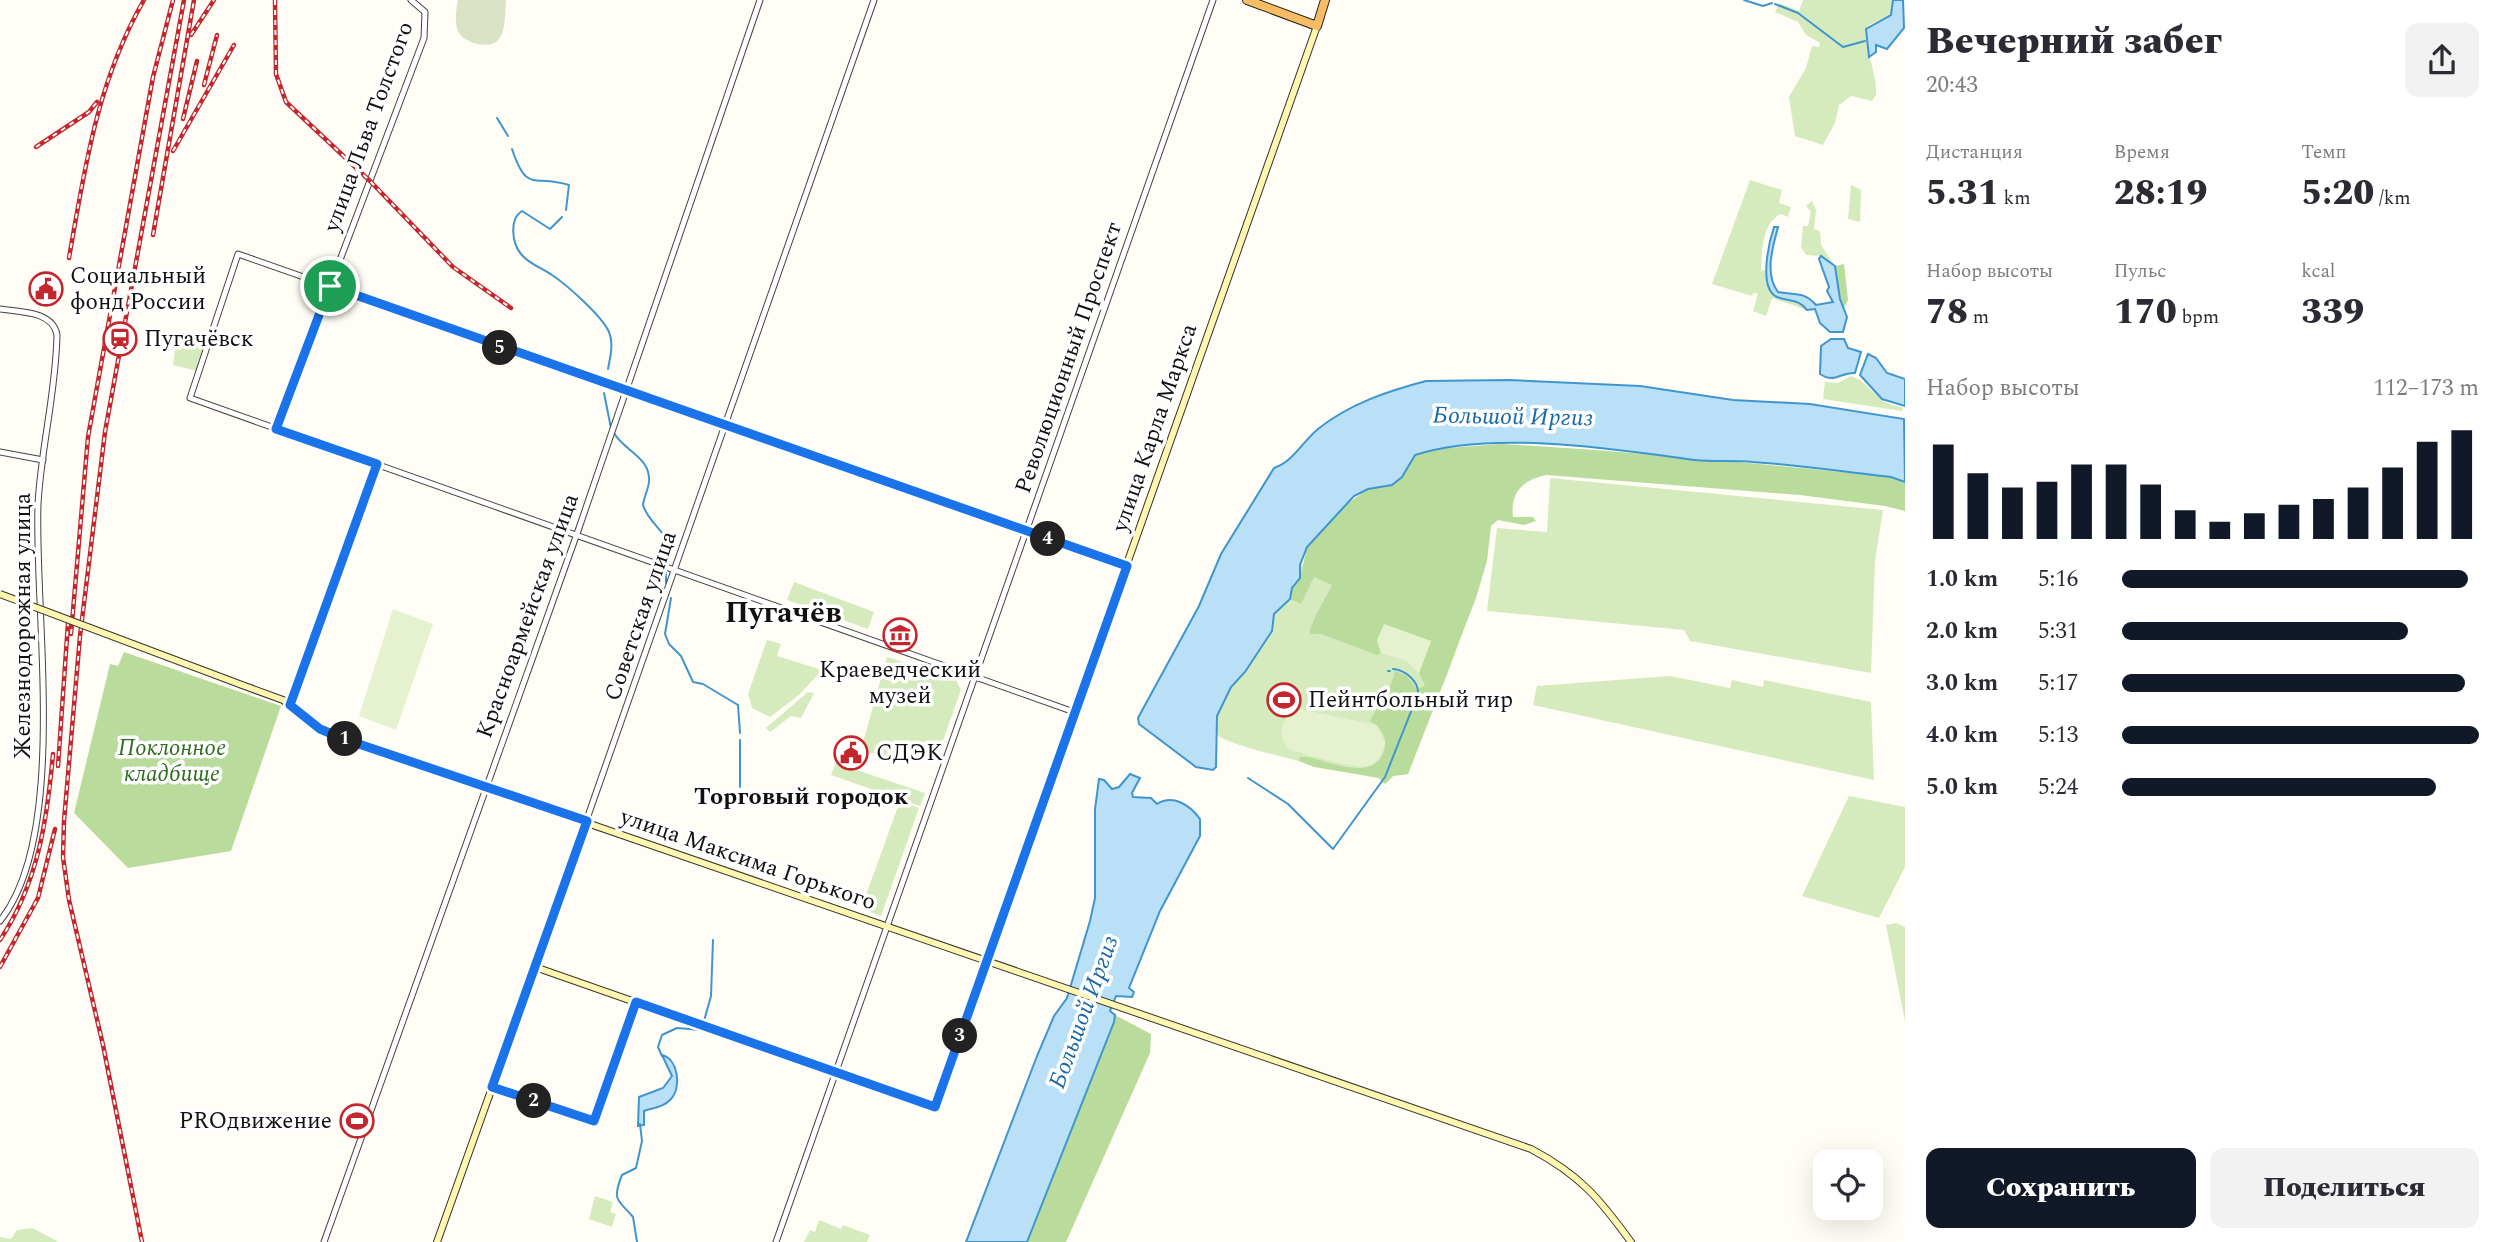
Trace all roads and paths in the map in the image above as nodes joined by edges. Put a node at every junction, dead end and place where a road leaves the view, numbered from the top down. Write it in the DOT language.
graph roads {
  1 [pos="411,0"];
  2 [pos="760,0"];
  3 [pos="874,0"];
  4 [pos="1213,0"];
  5 [pos="1247,0"];
  6 [pos="1325,0"];
  7 [pos="1317,26"];
  8 [pos="330,286"];
  9 [pos="0,309"];
  10 [pos="626,389"];
  11 [pos="725,423"];
  12 [pos="276,429"];
  13 [pos="0,452"];
  14 [pos="43,460"];
  15 [pos="377,464"];
  16 [pos="1026,532"];
  17 [pos="576,535"];
  18 [pos="1127,566"];
  19 [pos="676,569"];
  20 [pos="0,594"];
  21 [pos="974,676"];
  22 [pos="290,705"];
  23 [pos="1074,712"];
  24 [pos="485,786"];
  25 [pos="587,821"];
  26 [pos="0,921"];
  27 [pos="886,927"];
  28 [pos="986,963"];
  29 [pos="536,967"];
  30 [pos="636,1002"];
  31 [pos="836,1072"];
  32 [pos="492,1087"];
  33 [pos="324,1242"];
  34 [pos="437,1242"];
  35 [pos="776,1242"];
  36 [pos="1631,1242"];
  1 -- 8 [label="street, улица Льва Толстого"];
  2 -- 10 [label="street, Красноармейская улица"];
  3 -- 11 [label="street, Советская улица"];
  4 -- 16 [label="street, Революционный Проспект"];
  5 -- 7 [label="highway"];
  6 -- 7 [label="highway, улица Карла Маркса"];
  7 -- 18 [label="main road, улица Карла Маркса"];
  8 -- 10 [label="street"];
  8 -- 12 [label="street, улица Льва Толстого"];
  8 -- 12 [label="street"];
  9 -- 14 [label="street, Железнодорожная улица"];
  10 -- 11 [label="street"];
  10 -- 17 [label="street, Красноармейская улица"];
  11 -- 16 [label="street"];
  11 -- 19 [label="street, Советская улица"];
  12 -- 15 [label="street"];
  13 -- 14 [label="street"];
  14 -- 26 [label="street, Железнодорожная улица"];
  15 -- 17 [label="street"];
  15 -- 22 [label="street"];
  16 -- 18 [label="street"];
  16 -- 21 [label="street, Революционный Проспект"];
  17 -- 19 [label="street"];
  17 -- 24 [label="street, Красноармейская улица"];
  18 -- 23 [label="main road, улица Карла Маркса"];
  19 -- 21 [label="street"];
  19 -- 25 [label="street, Советская улица"];
  20 -- 22 [label="main road, улица Максима Горького, bridge"];
  21 -- 23 [label="street"];
  21 -- 27 [label="street, Революционный Проспект"];
  22 -- 24 [label="main road, улица Максима Горького"];
  23 -- 28 [label="main road, улица Карла Маркса"];
  24 -- 25 [label="main road, улица Максима Горького"];
  24 -- 33 [label="street, Красноармейская улица"];
  25 -- 27 [label="main road, улица Максима Горького"];
  25 -- 29 [label="street, Советская улица"];
  27 -- 28 [label="main road, улица Максима Горького"];
  27 -- 31 [label="street, Революционный Проспект"];
  28 -- 31 [label="main road, улица Карла Маркса"];
  28 -- 36 [label="main road, улица Максима Горького"];
  29 -- 30 [label="main road"];
  29 -- 32 [label="main road, Советская улица"];
  30 -- 31 [label="main road"];
  30 -- 32 [label="street"];
  31 -- 35 [label="street, Революционный Проспект"];
  32 -- 34 [label="main road, Советская улица"];
}
